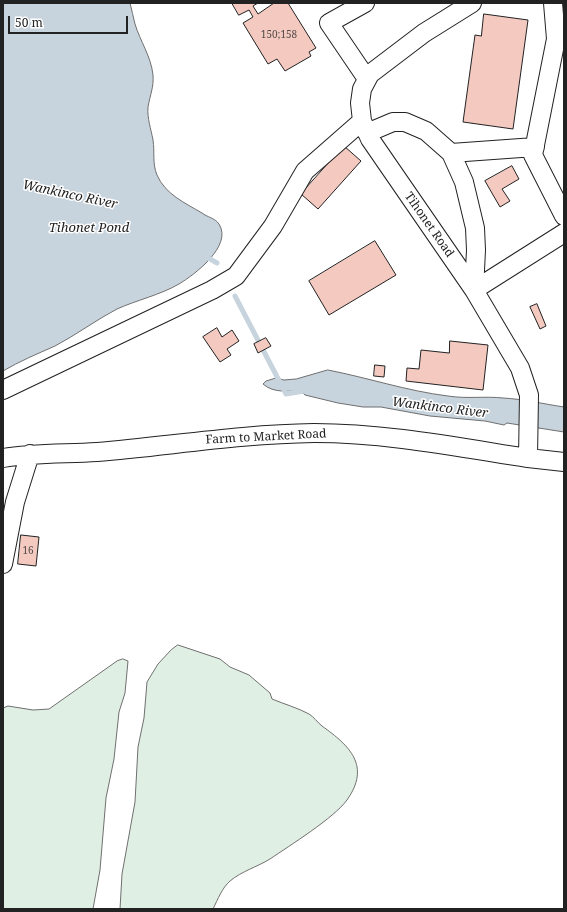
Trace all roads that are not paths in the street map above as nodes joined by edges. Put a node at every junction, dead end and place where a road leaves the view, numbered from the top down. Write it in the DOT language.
graph roads {
  1 [pos="365,3"];
  2 [pos="472,3"];
  3 [pos="553,3"];
  4 [pos="367,79"];
  5 [pos="364,127"];
  6 [pos="535,147"];
  7 [pos="451,153"];
  8 [pos="564,216"];
  9 [pos="564,233"];
  10 [pos="474,290"];
  11 [pos="3,390"];
  12 [pos="30,454"];
  13 [pos="3,458"];
  14 [pos="528,458"];
  15 [pos="564,462"];
  16 [pos="3,564"];
  1 -- 4 [label="street"];
  2 -- 4 [label="street, Tihonet Road"];
  3 -- 6 [label="street"];
  4 -- 5 [label="street, Tihonet Road"];
  5 -- 7 [label="street"];
  5 -- 10 [label="street, Tihonet Road"];
  5 -- 11 [label="street"];
  6 -- 7 [label="street"];
  6 -- 8 [label="street"];
  7 -- 10 [label="street"];
  9 -- 10 [label="street"];
  10 -- 14 [label="street, Tihonet Road"];
  12 -- 13 [label="street, Farm to Market Road"];
  12 -- 14 [label="street, Farm to Market Road"];
  12 -- 16 [label="street"];
  14 -- 15 [label="street"];
}
